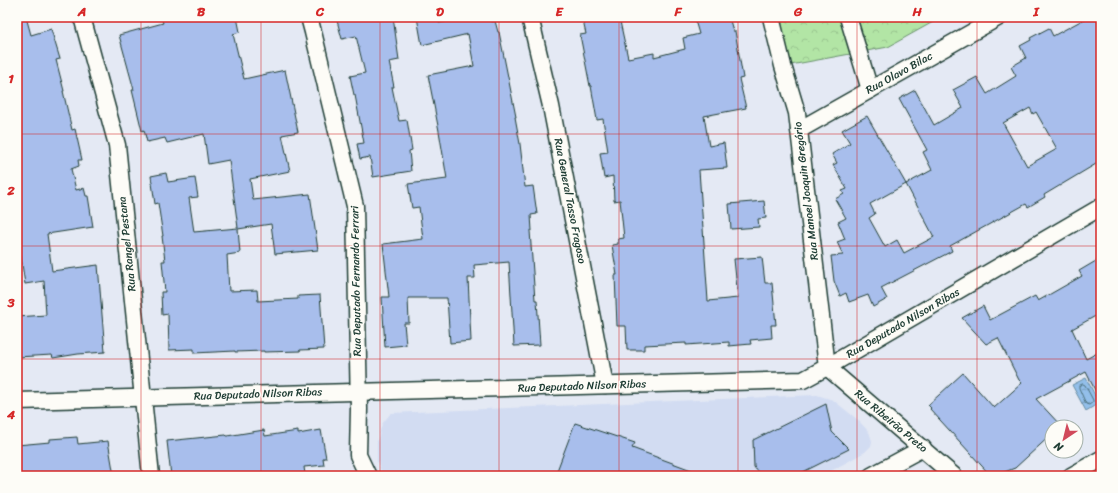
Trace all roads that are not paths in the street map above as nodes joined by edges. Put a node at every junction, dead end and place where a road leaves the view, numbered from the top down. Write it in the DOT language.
graph roads {
  1 [pos="82,17"];
  2 [pos="309,17"];
  3 [pos="530,17"];
  4 [pos="771,17"];
  5 [pos="848,17"];
  6 [pos="1000,17"];
  7 [pos="870,90"];
  8 [pos="799,130"];
  9 [pos="1101,207"];
  10 [pos="827,367"];
  11 [pos="605,385"];
  12 [pos="358,392"];
  13 [pos="143,398"];
  14 [pos="17,401"];
  15 [pos="923,448"];
  16 [pos="1101,459"];
  17 [pos="151,476"];
  18 [pos="368,476"];
  19 [pos="871,476"];
  20 [pos="954,476"];
  21 [pos="1071,476"];
  1 -- 13 [label="street, Rua Rangel Pestana"];
  2 -- 12 [label="street, Rua Deputado Fernando Ferrari"];
  3 -- 11 [label="street, Rua General Tasso Fragoso"];
  4 -- 8 [label="street, Rua Manoel Joaquin Gregório"];
  5 -- 7 [label="street"];
  6 -- 7 [label="street, Rua Olavo Bilac"];
  7 -- 8 [label="street, Rua Olavo Bilac"];
  8 -- 10 [label="street, Rua Manoel Joaquin Gregório"];
  9 -- 10 [label="street, Rua Deputado Nilson Ribas"];
  10 -- 11 [label="street, Rua Deputado Nilson Ribas"];
  10 -- 15 [label="street, Rua Ribeirão Preto"];
  11 -- 12 [label="street, Rua Deputado Nilson Ribas"];
  12 -- 13 [label="street, Rua Deputado Nilson Ribas"];
  12 -- 18 [label="street, Rua Deputado Fernando Ferrari"];
  13 -- 14 [label="street, Rua Deputado Nilson Ribas"];
  13 -- 17 [label="street, Rua Rangel Pestana"];
  15 -- 19 [label="street"];
  15 -- 20 [label="street, Rua Ribeirão Preto"];
  16 -- 21 [label="street"];
}
